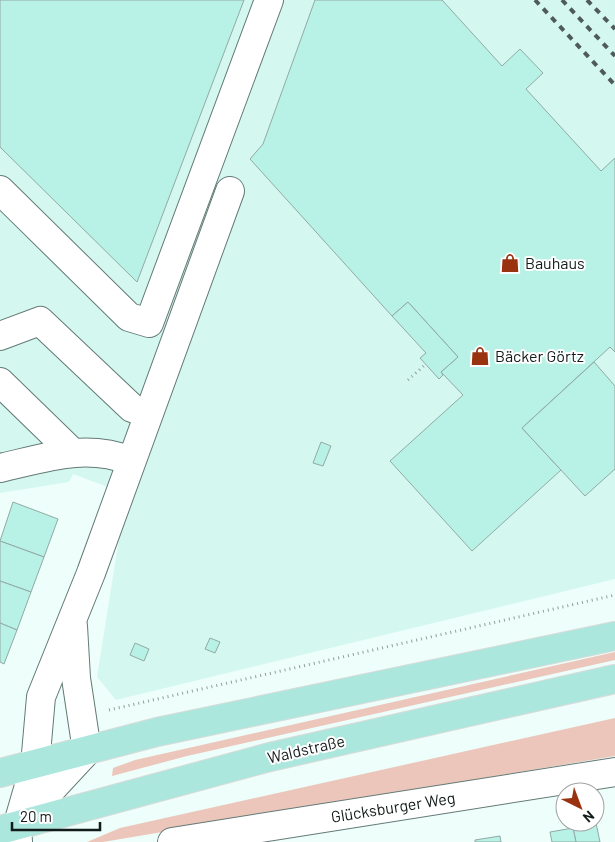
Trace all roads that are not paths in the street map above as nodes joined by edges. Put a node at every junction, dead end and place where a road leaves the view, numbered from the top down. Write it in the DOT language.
graph roads {
  1 [pos="269,0"];
  2 [pos="0,190"];
  3 [pos="230,192"];
  4 [pos="0,336"];
  5 [pos="0,382"];
  6 [pos="148,414"];
  7 [pos="72,452"];
  8 [pos="130,461"];
  9 [pos="0,468"];
  10 [pos="73,619"];
  11 [pos="615,636"];
  12 [pos="615,679"];
  13 [pos="87,751"];
  14 [pos="35,765"];
  15 [pos="615,772"];
  16 [pos="0,773"];
  17 [pos="12,833"];
  18 [pos="172,842"];
  1 -- 2 [label="street"];
  3 -- 6 [label="street"];
  4 -- 6 [label="street"];
  5 -- 7 [label="street"];
  6 -- 8 [label="street"];
  7 -- 8 [label="street"];
  7 -- 9 [label="street"];
  8 -- 10 [label="street"];
  10 -- 13 [label="street"];
  10 -- 14 [label="street"];
  11 -- 13 [label="main road"];
  12 -- 17 [label="main road, Waldstraße"];
  13 -- 14 [label="main road"];
  13 -- 17 [label="street"];
  14 -- 16 [label="main road"];
  14 -- 17 [label="street"];
  15 -- 18 [label="street, Glücksburger Weg"];
}
